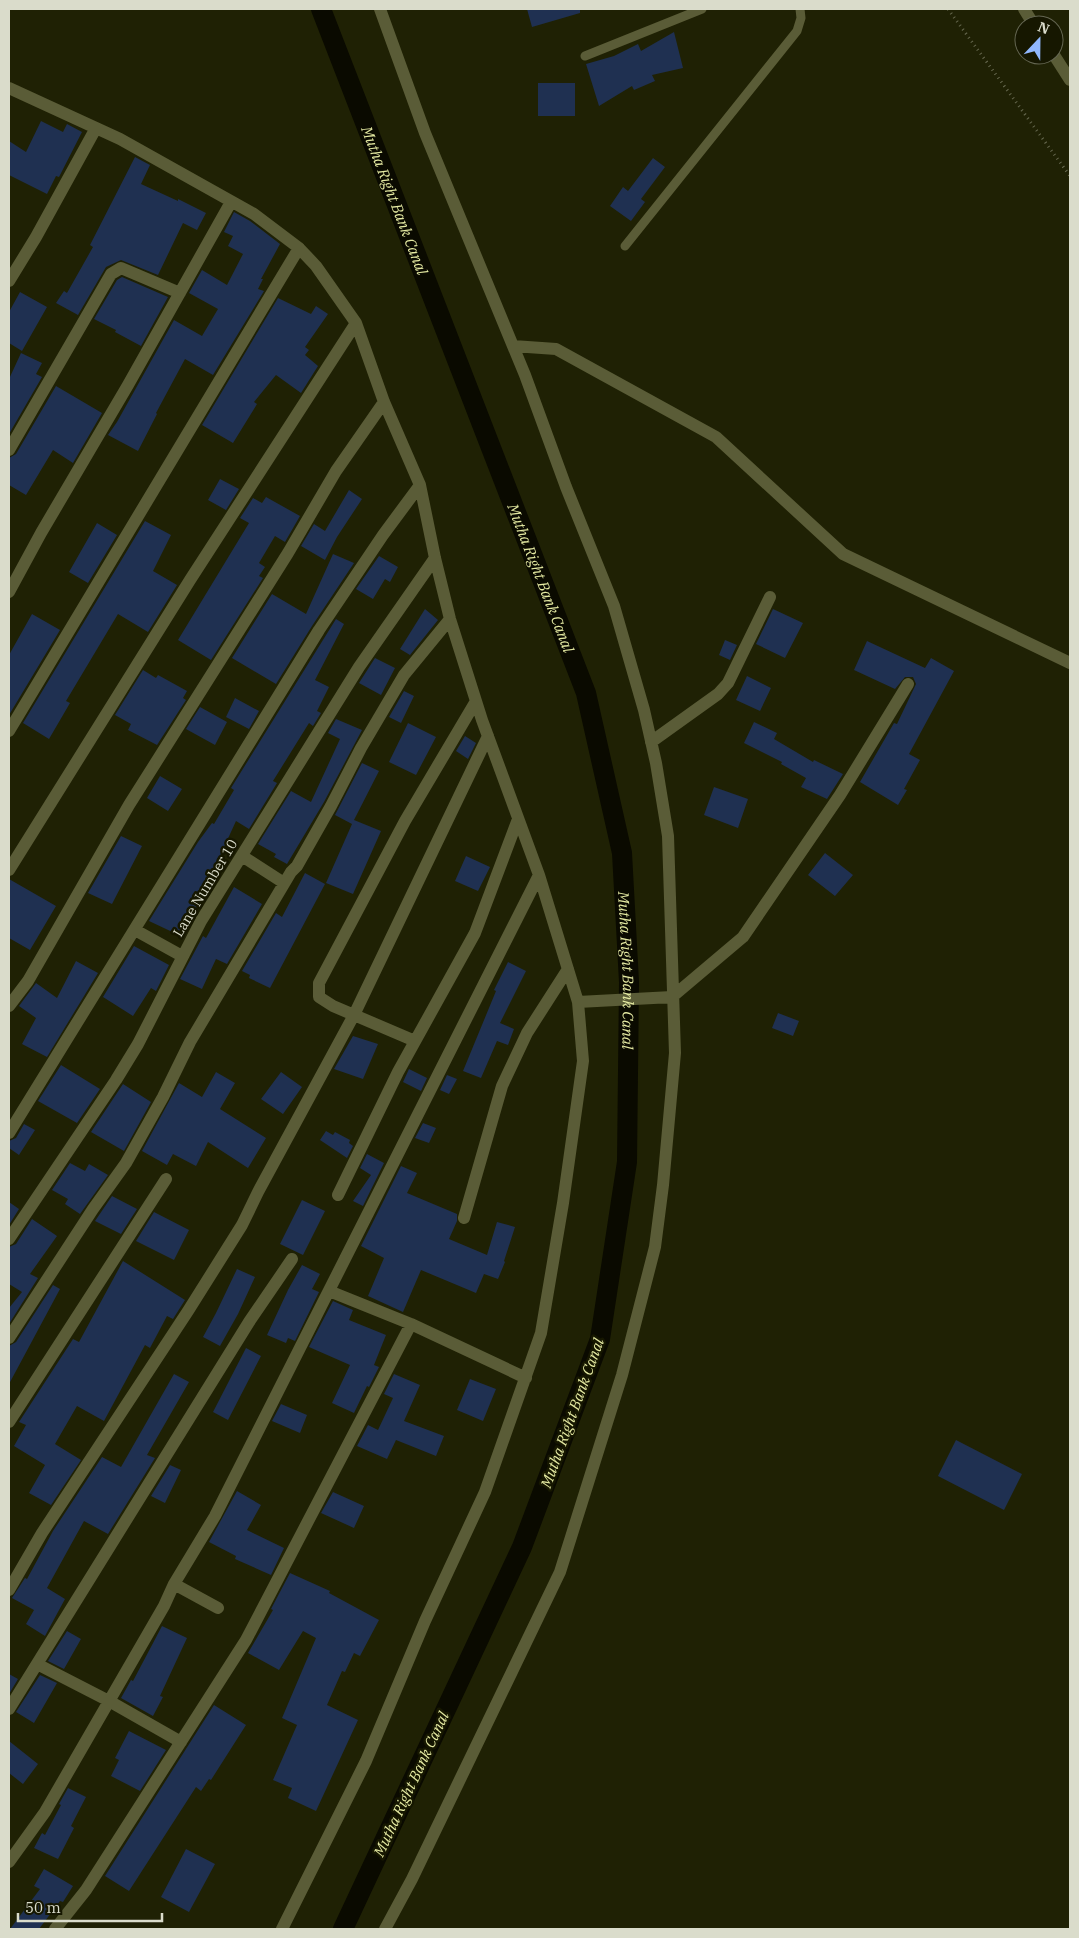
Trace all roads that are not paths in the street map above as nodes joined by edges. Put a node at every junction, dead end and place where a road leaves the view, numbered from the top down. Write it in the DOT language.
graph roads {
  1 [pos="380,9"];
  2 [pos="702,9"];
  3 [pos="800,9"];
  4 [pos="585,56"];
  5 [pos="1060,65"];
  6 [pos="1070,80"];
  7 [pos="9,88"];
  8 [pos="96,128"];
  9 [pos="231,202"];
  10 [pos="625,246"];
  11 [pos="299,248"];
  12 [pos="9,281"];
  13 [pos="180,293"];
  14 [pos="356,323"];
  15 [pos="513,346"];
  16 [pos="384,402"];
  17 [pos="9,450"];
  18 [pos="420,485"];
  19 [pos="435,558"];
  20 [pos="9,592"];
  21 [pos="770,597"];
  22 [pos="450,619"];
  23 [pos="1070,663"];
  24 [pos="908,684"];
  25 [pos="476,701"];
  26 [pos="9,731"];
  27 [pos="488,736"];
  28 [pos="651,742"];
  29 [pos="518,820"];
  30 [pos="242,856"];
  31 [pos="9,870"];
  32 [pos="539,875"];
  33 [pos="284,883"];
  34 [pos="135,930"];
  35 [pos="182,956"];
  36 [pos="568,969"];
  37 [pos="672,997"];
  38 [pos="578,1002"];
  39 [pos="9,1006"];
  40 [pos="354,1015"];
  41 [pos="414,1042"];
  42 [pos="9,1133"];
  43 [pos="166,1179"];
  44 [pos="338,1195"];
  45 [pos="464,1218"];
  46 [pos="9,1239"];
  47 [pos="292,1259"];
  48 [pos="329,1290"];
  49 [pos="411,1324"];
  50 [pos="9,1338"];
  51 [pos="526,1378"];
  52 [pos="9,1422"];
  53 [pos="174,1584"];
  54 [pos="9,1590"];
  55 [pos="218,1608"];
  56 [pos="37,1664"];
  57 [pos="109,1701"];
  58 [pos="9,1710"];
  59 [pos="181,1742"];
  60 [pos="9,1862"];
  61 [pos="54,1929"];
  62 [pos="282,1929"];
  63 [pos="385,1929"];
  1 -- 15 [label="street"];
  2 -- 4 [label="lane"];
  3 -- 10 [label="lane"];
  5 -- 6 [label="street"];
  7 -- 8 [label="street"];
  8 -- 9 [label="street"];
  8 -- 12 [label="street"];
  9 -- 11 [label="street"];
  9 -- 13 [label="street"];
  11 -- 14 [label="street"];
  11 -- 26 [label="street"];
  13 -- 17 [label="street"];
  13 -- 20 [label="street"];
  14 -- 16 [label="street"];
  14 -- 31 [label="street"];
  15 -- 23 [label="street"];
  15 -- 28 [label="street"];
  16 -- 18 [label="street"];
  16 -- 39 [label="street"];
  18 -- 19 [label="street"];
  18 -- 34 [label="street"];
  19 -- 22 [label="street"];
  19 -- 30 [label="street, Lane Number 10"];
  21 -- 28 [label="street"];
  22 -- 25 [label="street"];
  22 -- 33 [label="street"];
  24 -- 37 [label="street"];
  25 -- 27 [label="street"];
  25 -- 40 [label="street"];
  27 -- 29 [label="street"];
  27 -- 40 [label="street"];
  28 -- 37 [label="street"];
  29 -- 32 [label="street"];
  29 -- 41 [label="street"];
  30 -- 33 [label="street"];
  30 -- 35 [label="street, Lane Number 10"];
  32 -- 36 [label="street"];
  32 -- 48 [label="street"];
  33 -- 50 [label="street"];
  34 -- 35 [label="street"];
  34 -- 42 [label="street"];
  35 -- 46 [label="street, Lane Number 10"];
  36 -- 38 [label="street"];
  36 -- 45 [label="street"];
  37 -- 38 [label="street"];
  37 -- 63 [label="street"];
  38 -- 51 [label="street"];
  40 -- 41 [label="street"];
  40 -- 54 [label="street"];
  41 -- 44 [label="street"];
  43 -- 52 [label="street"];
  47 -- 56 [label="street"];
  48 -- 49 [label="street"];
  48 -- 53 [label="street"];
  49 -- 51 [label="street"];
  49 -- 59 [label="street"];
  51 -- 62 [label="street"];
  53 -- 55 [label="street"];
  53 -- 57 [label="street"];
  56 -- 57 [label="street"];
  56 -- 58 [label="street"];
  57 -- 59 [label="street"];
  57 -- 60 [label="street"];
  59 -- 61 [label="street"];
}
